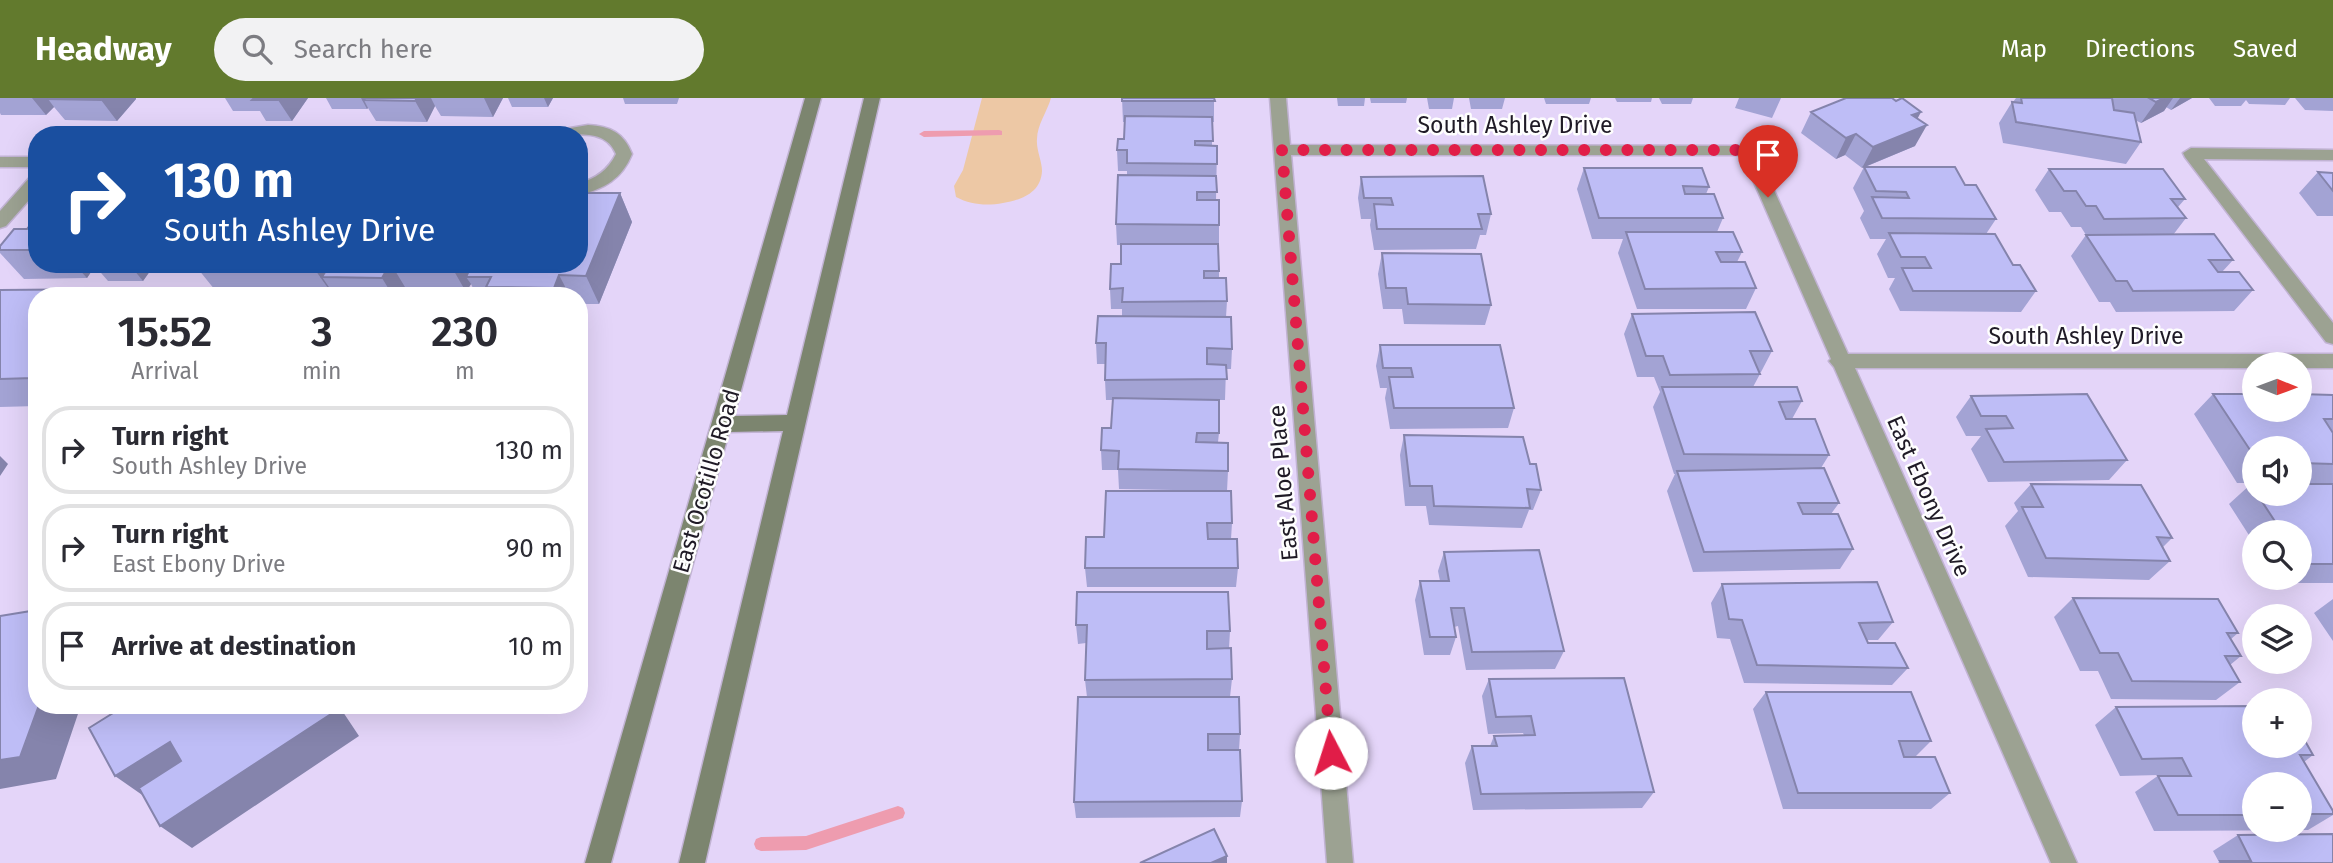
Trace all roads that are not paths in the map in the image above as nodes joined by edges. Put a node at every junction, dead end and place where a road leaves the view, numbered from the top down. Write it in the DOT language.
graph roads {
  1 [pos="813,98"];
  2 [pos="872,98"];
  3 [pos="1278,98"];
  4 [pos="588,131"];
  5 [pos="1282,150"];
  6 [pos="1748,150"];
  7 [pos="2333,155"];
  8 [pos="0,162"];
  9 [pos="28,162"];
  10 [pos="588,186"];
  11 [pos="28,190"];
  12 [pos="0,222"];
  13 [pos="2333,337"];
  14 [pos="1839,361"];
  15 [pos="2333,361"];
  16 [pos="795,423"];
  17 [pos="722,424"];
  18 [pos="598,863"];
  19 [pos="692,863"];
  20 [pos="1340,863"];
  21 [pos="2064,863"];
  1 -- 17 [label="main road, East Ocotillo Road"];
  2 -- 16 [label="main road"];
  3 -- 5 [label="street, East Aloe Place"];
  4 -- 10 [label="street"];
  5 -- 6 [label="street, South Ashley Drive"];
  5 -- 20 [label="street, East Aloe Place"];
  6 -- 14 [label="street, East Ebony Drive"];
  7 -- 13 [label="street"];
  8 -- 9 [label="street"];
  11 -- 12 [label="street"];
  14 -- 15 [label="street, South Ashley Drive"];
  14 -- 21 [label="street, East Ebony Drive"];
  16 -- 17 [label="main road"];
  16 -- 19 [label="main road"];
  17 -- 18 [label="main road, East Ocotillo Road"];
}
